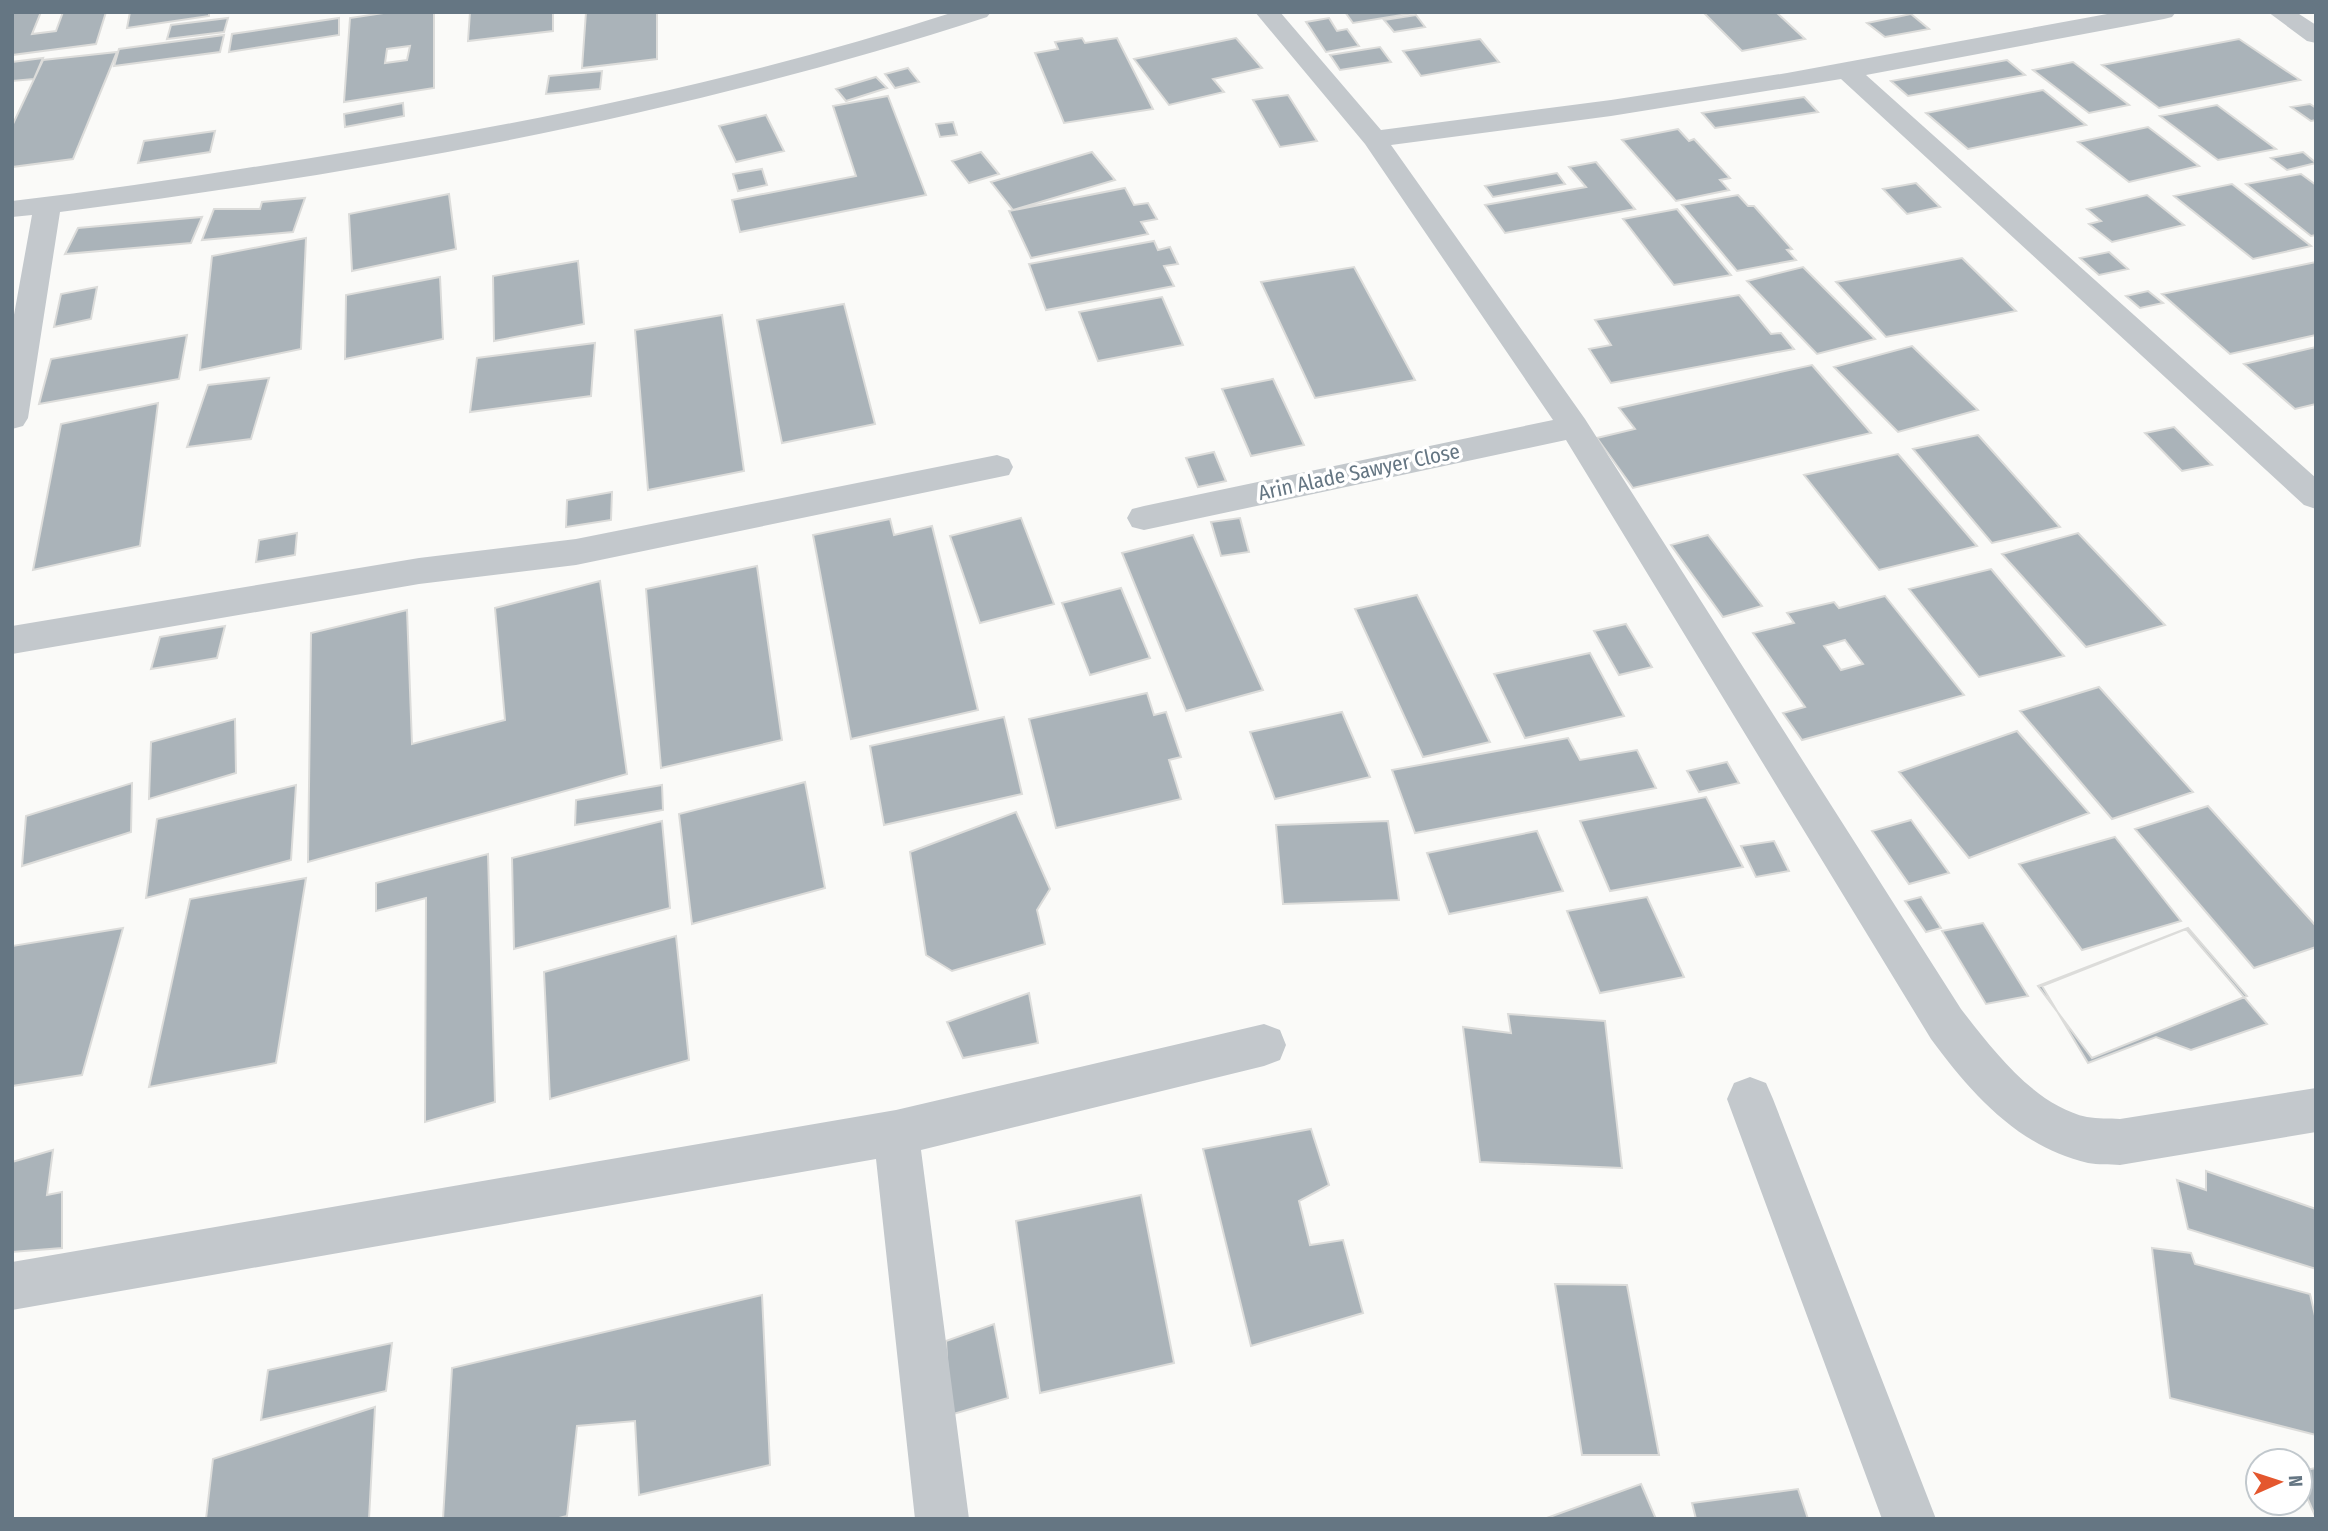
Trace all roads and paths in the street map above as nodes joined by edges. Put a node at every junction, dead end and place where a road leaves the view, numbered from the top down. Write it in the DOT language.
graph roads {
  1 [pos="979,12"];
  2 [pos="1267,12"];
  3 [pos="2164,12"];
  4 [pos="2280,12"];
  5 [pos="2316,36"];
  6 [pos="1847,71"];
  7 [pos="1374,139"];
  8 [pos="47,206"];
  9 [pos="12,209"];
  10 [pos="12,418"];
  11 [pos="1574,427"];
  12 [pos="996,467"];
  13 [pos="2316,497"];
  14 [pos="1143,518"];
  15 [pos="12,639"];
  16 [pos="1264,1045"];
  17 [pos="1750,1099"];
  18 [pos="2316,1110"];
  19 [pos="895,1133"];
  20 [pos="12,1286"];
  21 [pos="942,1519"];
  22 [pos="1909,1519"];
  1 -- 8 [label="street"];
  2 -- 7 [label="street"];
  3 -- 6 [label="street"];
  4 -- 5 [label="street"];
  6 -- 7 [label="street"];
  6 -- 13 [label="street"];
  7 -- 11 [label="street"];
  8 -- 9 [label="street"];
  8 -- 10 [label="street"];
  11 -- 14 [label="street, Arin Alade Sawyer Close"];
  11 -- 18 [label="street"];
  12 -- 15 [label="street"];
  16 -- 19 [label="street"];
  17 -- 22 [label="street"];
  19 -- 20 [label="street"];
  19 -- 21 [label="street"];
}
